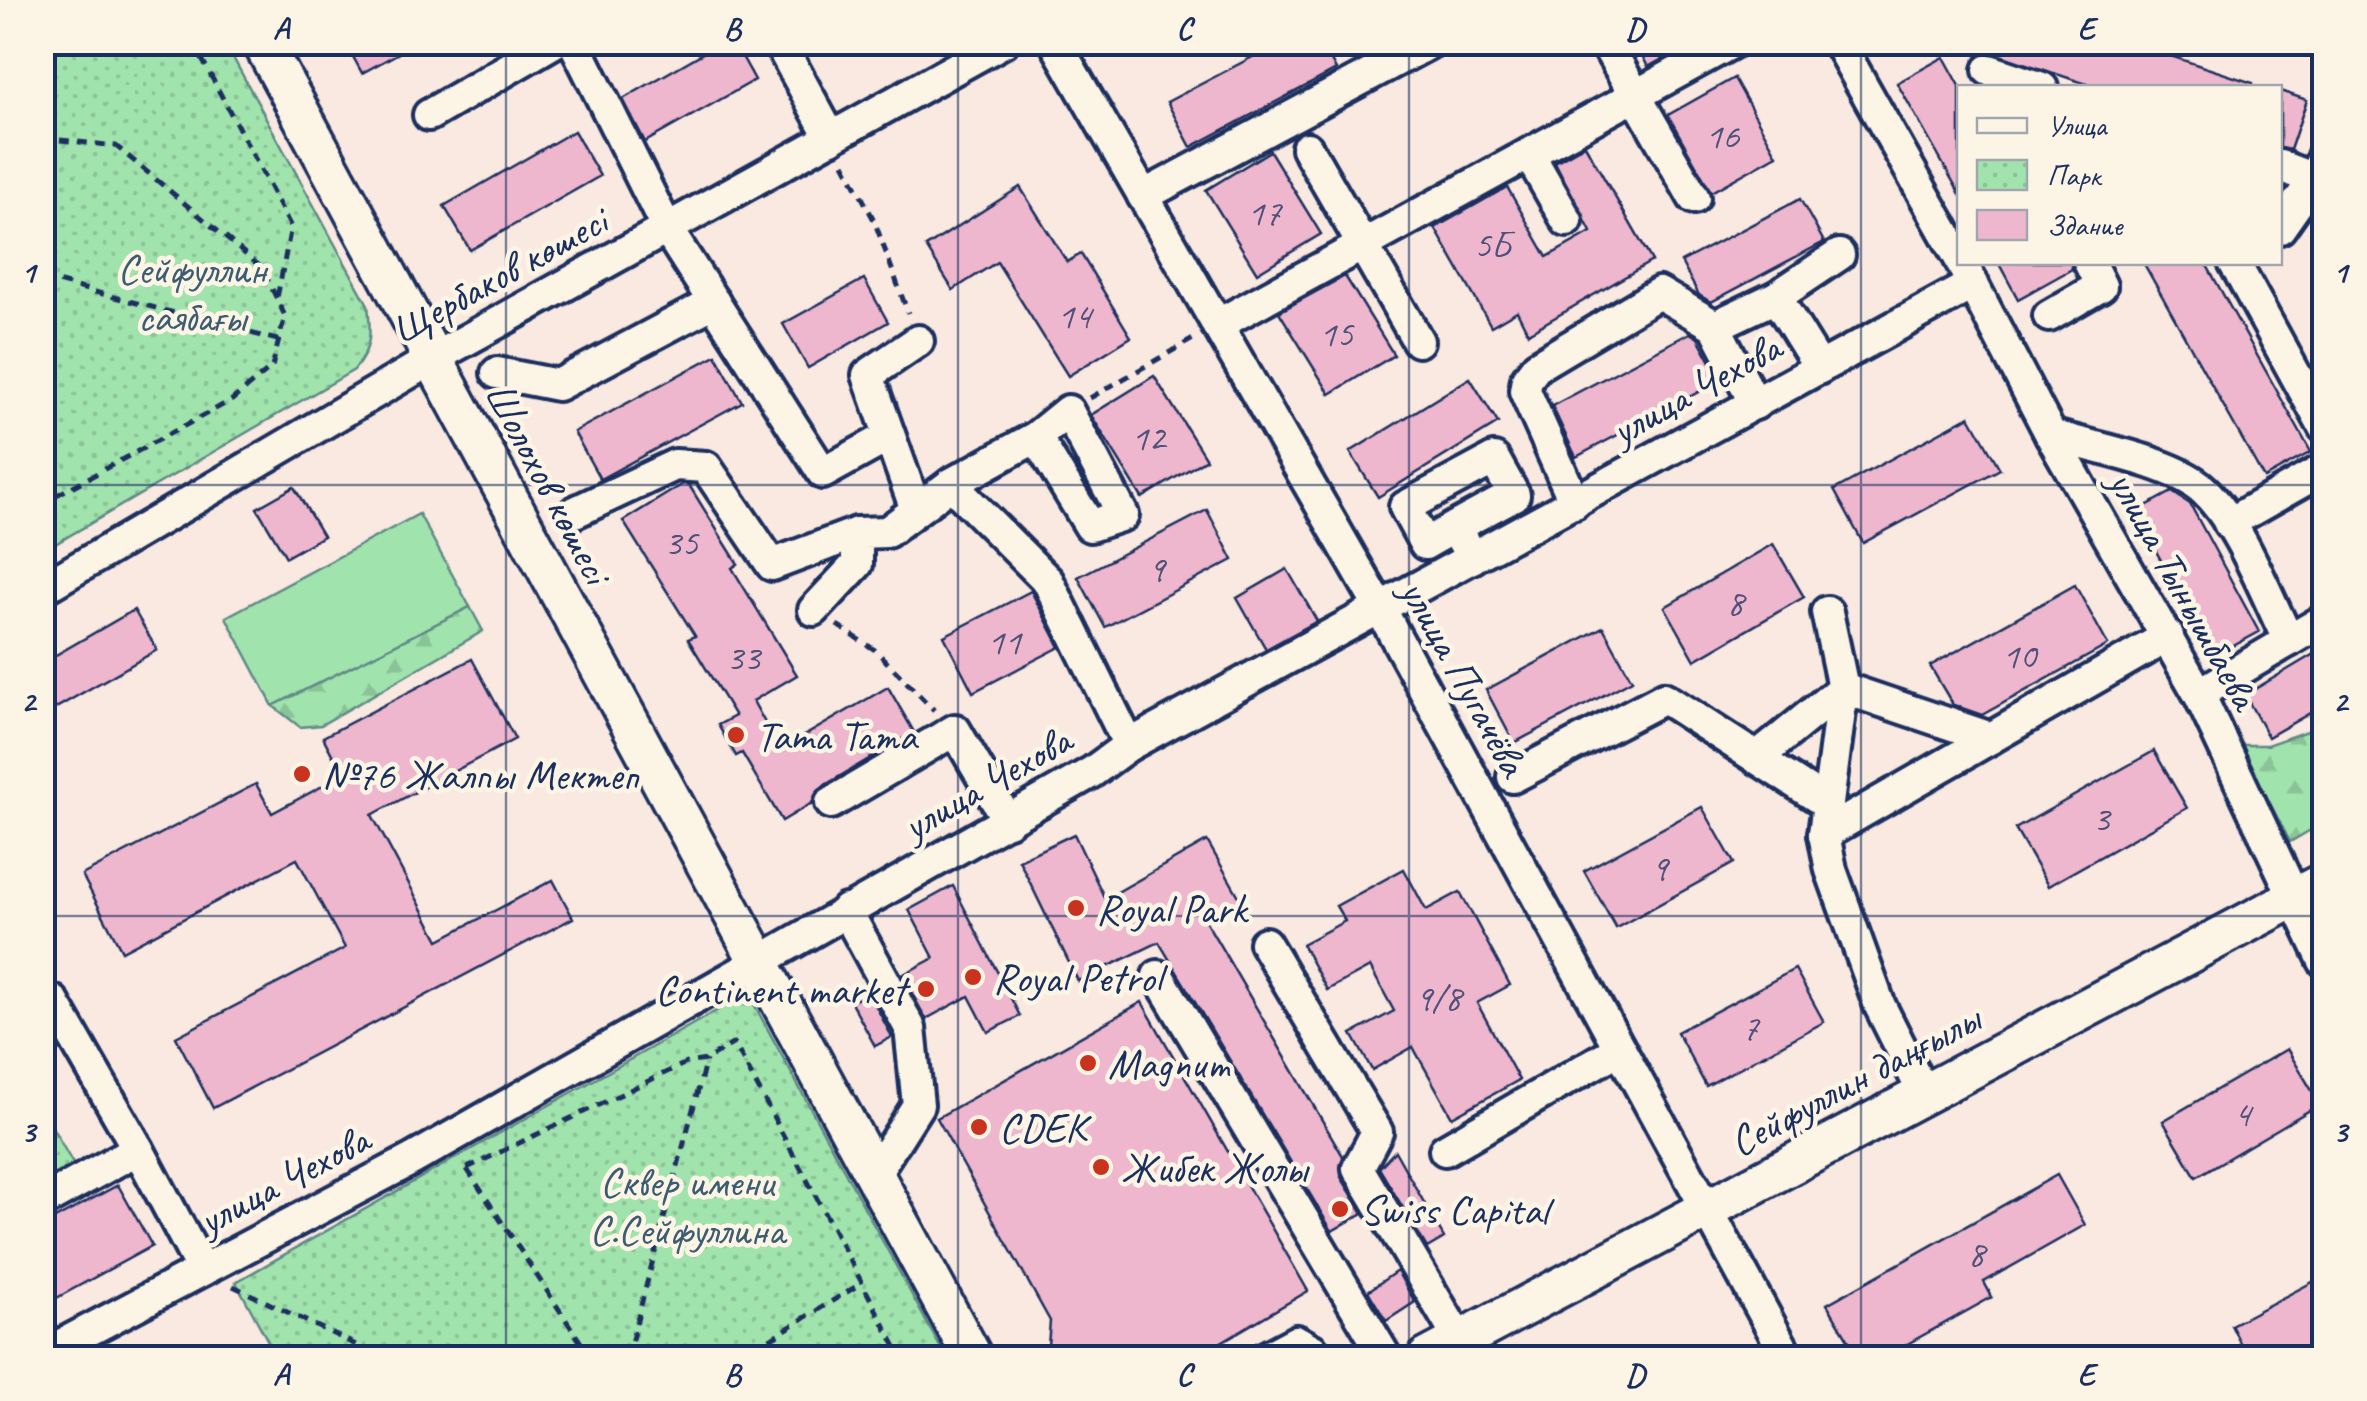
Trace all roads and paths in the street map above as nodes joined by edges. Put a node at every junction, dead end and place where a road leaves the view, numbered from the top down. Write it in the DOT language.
graph roads {
  1 [pos="192,42"];
  2 [pos="262,42"];
  3 [pos="554,42"];
  4 [pos="574,42"];
  5 [pos="779,42"];
  6 [pos="1003,42"];
  7 [pos="1055,42"];
  8 [pos="1431,42"];
  9 [pos="1606,42"];
  10 [pos="1734,42"];
  11 [pos="1838,42"];
  12 [pos="1989,70"];
  13 [pos="2033,85"];
  14 [pos="1636,98"];
  15 [pos="429,115"];
  16 [pos="42,138"];
  17 [pos="831,138"];
  18 [pos="1307,148"];
  19 [pos="1529,154"];
  20 [pos="2282,166"];
  21 [pos="2322,172"];
  22 [pos="1143,196"];
  23 [pos="1694,198"];
  24 [pos="1566,222"];
  25 [pos="2282,225"];
  26 [pos="667,229"];
  27 [pos="1364,244"];
  28 [pos="1957,254"];
  29 [pos="1839,255"];
  30 [pos="2091,265"];
  31 [pos="1965,268"];
  32 [pos="2243,268"];
  33 [pos="42,278"];
  34 [pos="1776,297"];
  35 [pos="276,298"];
  36 [pos="714,302"];
  37 [pos="2049,316"];
  38 [pos="1218,325"];
  39 [pos="1716,326"];
  40 [pos="918,341"];
  41 [pos="1418,341"];
  42 [pos="282,342"];
  43 [pos="432,359"];
  44 [pos="1820,368"];
  45 [pos="498,374"];
  46 [pos="1755,404"];
  47 [pos="1068,411"];
  48 [pos="2324,427"];
  49 [pos="2051,434"];
  50 [pos="888,436"];
  51 [pos="1036,438"];
  52 [pos="2324,468"];
  53 [pos="952,484"];
  54 [pos="1575,503"];
  55 [pos="42,504"];
  56 [pos="915,507"];
  57 [pos="574,512"];
  58 [pos="2228,523"];
  59 [pos="1455,527"];
  60 [pos="856,533"];
  61 [pos="1472,558"];
  62 [pos="42,590"];
  63 [pos="1380,608"];
  64 [pos="814,610"];
  65 [pos="1828,612"];
  66 [pos="2324,620"];
  67 [pos="2168,636"];
  68 [pos="2290,641"];
  69 [pos="1843,688"];
  70 [pos="2199,694"];
  71 [pos="954,730"];
  72 [pos="1991,738"];
  73 [pos="1129,745"];
  74 [pos="1757,758"];
  75 [pos="1513,777"];
  76 [pos="830,803"];
  77 [pos="1826,819"];
  78 [pos="1008,821"];
  79 [pos="2309,891"];
  80 [pos="846,910"];
  81 [pos="1265,943"];
  82 [pos="2324,961"];
  83 [pos="758,965"];
  84 [pos="1158,976"];
  85 [pos="42,996"];
  86 [pos="1618,1049"];
  87 [pos="706,1060"];
  88 [pos="1923,1092"];
  89 [pos="448,1139"];
  90 [pos="138,1149"];
  91 [pos="1445,1150"];
  92 [pos="466,1168"];
  93 [pos="873,1176"];
  94 [pos="42,1202"];
  95 [pos="1706,1210"];
  96 [pos="209,1274"];
  97 [pos="860,1284"];
  98 [pos="1444,1350"];
  99 [pos="42,1355"];
  100 [pos="384,1358"];
  101 [pos="591,1358"];
  102 [pos="627,1358"];
  103 [pos="739,1358"];
  104 [pos="902,1358"];
  105 [pos="973,1358"];
  106 [pos="1266,1358"];
  107 [pos="1318,1358"];
  108 [pos="1386,1358"];
  109 [pos="1788,1358"];
  1 -- 35 [label="path"];
  2 -- 43 [label="main road, Шолохов көшесі"];
  3 -- 15 [label="street"];
  4 -- 26 [label="street"];
  5 -- 17 [label="street"];
  6 -- 17 [label="street, Щербаков көшесі"];
  7 -- 22 [label="street, улица Пугачёва"];
  8 -- 22 [label="street"];
  9 -- 14 [label="street"];
  10 -- 14 [label="street"];
  11 -- 28 [label="street, улица Тынышбаева"];
  12 -- 13 [label="street"];
  14 -- 19 [label="street"];
  14 -- 23 [label="street"];
  16 -- 35 [label="path"];
  17 -- 26 [label="street, Щербаков көшесі"];
  17 -- 40 [label="path"];
  18 -- 27 [label="street"];
  19 -- 24 [label="street"];
  19 -- 27 [label="street"];
  20 -- 21 [label="street"];
  21 -- 25 [label="street"];
  22 -- 38 [label="street, улица Пугачёва"];
  26 -- 36 [label="street"];
  26 -- 43 [label="street, Щербаков көшесі"];
  27 -- 38 [label="street"];
  27 -- 41 [label="street"];
  29 -- 34 [label="street"];
  30 -- 37 [label="street"];
  31 -- 44 [label="street, улица Чехова"];
  31 -- 49 [label="street, улица Тынышбаева"];
  32 -- 48 [label="street"];
  33 -- 42 [label="path"];
  34 -- 39 [label="street"];
  34 -- 44 [label="street"];
  35 -- 42 [label="path"];
  36 -- 45 [label="street"];
  36 -- 50 [label="street"];
  38 -- 47 [label="path"];
  38 -- 63 [label="street, улица Пугачёва"];
  39 -- 46 [label="street"];
  39 -- 54 [label="street"];
  40 -- 50 [label="street"];
  42 -- 55 [label="path"];
  43 -- 62 [label="street, Щербаков көшесі"];
  43 -- 83 [label="main road, Шолохов көшесі"];
  44 -- 46 [label="street, улица Чехова"];
  46 -- 54 [label="street, улица Чехова"];
  47 -- 51 [label="street"];
  47 -- 51 [label="street"];
  49 -- 58 [label="street"];
  49 -- 67 [label="street, улица Тынышбаева"];
  50 -- 56 [label="street"];
  51 -- 53 [label="street"];
  52 -- 58 [label="street"];
  53 -- 56 [label="street"];
  53 -- 73 [label="street"];
  54 -- 61 [label="street, улица Чехова"];
  56 -- 60 [label="street"];
  57 -- 60 [label="street"];
  58 -- 68 [label="street"];
  59 -- 61 [label="street"];
  60 -- 64 [label="street"];
  61 -- 63 [label="street, улица Чехова"];
  63 -- 73 [label="street, улица Чехова"];
  63 -- 86 [label="street, улица Пугачёва"];
  64 -- 71 [label="path"];
  65 -- 69 [label="street"];
  66 -- 68 [label="street"];
  67 -- 70 [label="street, улица Тынышбаева"];
  67 -- 72 [label="street"];
  68 -- 70 [label="street"];
  69 -- 72 [label="street"];
  69 -- 74 [label="street"];
  69 -- 77 [label="street"];
  70 -- 79 [label="street, улица Тынышбаева"];
  71 -- 76 [label="street"];
  71 -- 78 [label="street"];
  72 -- 77 [label="street"];
  73 -- 78 [label="street, улица Чехова"];
  74 -- 75 [label="street"];
  74 -- 77 [label="street"];
  77 -- 88 [label="street"];
  78 -- 80 [label="street, улица Чехова"];
  79 -- 82 [label="street, улица Тынышбаева"];
  79 -- 88 [label="main road, Сейфуллин даңғылы"];
  80 -- 83 [label="street, улица Чехова"];
  80 -- 93 [label="street"];
  81 -- 98 [label="street"];
  83 -- 89 [label="street, улица Чехова"];
  83 -- 93 [label="main road, Шолохов көшесі"];
  84 -- 108 [label="street"];
  85 -- 90 [label="street"];
  86 -- 91 [label="street"];
  86 -- 95 [label="street, улица Пугачёва"];
  87 -- 92 [label="path"];
  87 -- 97 [label="path"];
  87 -- 102 [label="path"];
  88 -- 95 [label="main road, Сейфуллин даңғылы"];
  89 -- 92 [label="path"];
  89 -- 96 [label="street, улица Чехова"];
  90 -- 94 [label="street"];
  90 -- 96 [label="street"];
  92 -- 101 [label="path"];
  93 -- 105 [label="main road, Шолохов көшесі"];
  95 -- 98 [label="main road, Сейфуллин даңғылы"];
  95 -- 109 [label="street, улица Пугачёва"];
  96 -- 99 [label="street, улица Чехова"];
  96 -- 100 [label="path"];
  97 -- 103 [label="path"];
  97 -- 104 [label="path"];
  106 -- 107 [label="street"];
}
